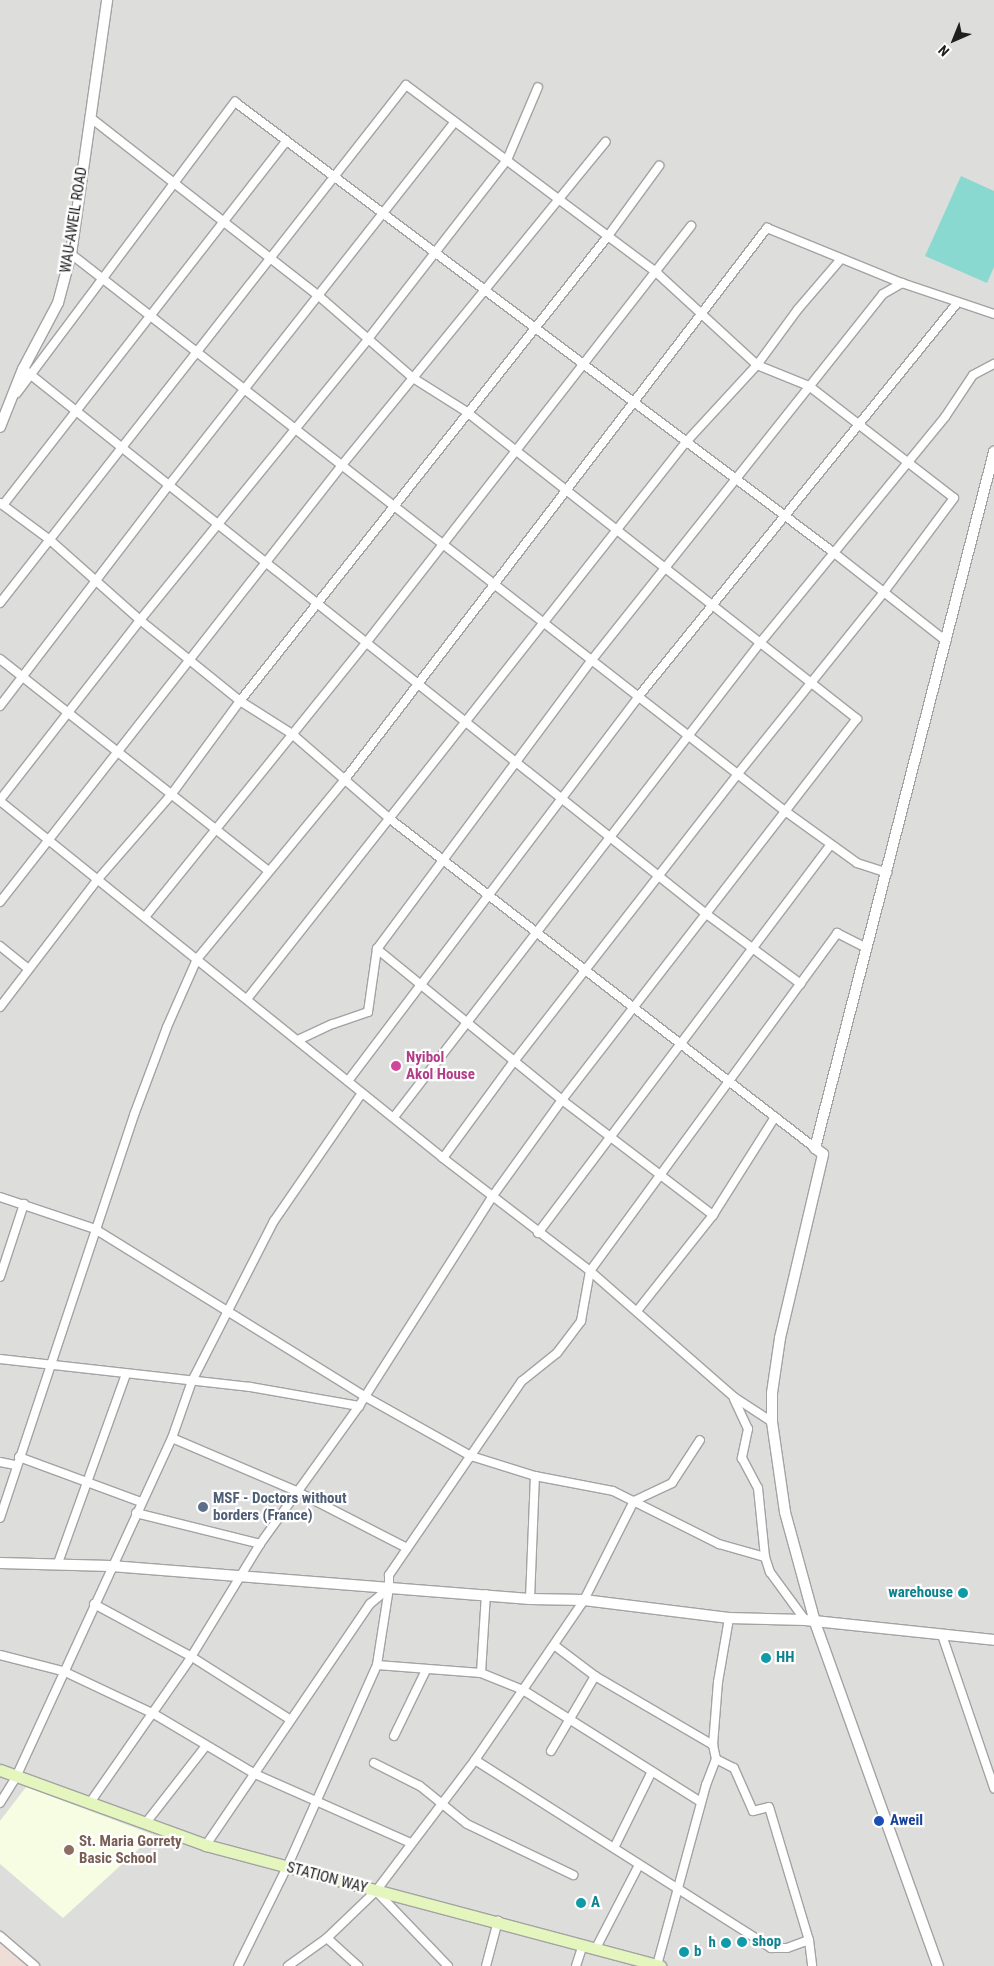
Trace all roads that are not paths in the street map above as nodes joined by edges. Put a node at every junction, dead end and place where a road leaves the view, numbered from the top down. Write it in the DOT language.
graph roads {
  1 [pos="107,0"];
  2 [pos="538,87"];
  3 [pos="90,117"];
  4 [pos="455,122"];
  5 [pos="286,142"];
  6 [pos="605,142"];
  7 [pos="506,160"];
  8 [pos="659,166"];
  9 [pos="334,178"];
  10 [pos="176,184"];
  11 [pos="559,199"];
  12 [pos="384,216"];
  13 [pos="224,221"];
  14 [pos="691,226"];
  15 [pos="608,236"];
  16 [pos="71,254"];
  17 [pos="435,254"];
  18 [pos="272,259"];
  19 [pos="841,259"];
  20 [pos="657,273"];
  21 [pos="102,278"];
  22 [pos="902,283"];
  23 [pos="483,290"];
  24 [pos="320,297"];
  25 [pos="958,302"];
  26 [pos="994,314"];
  27 [pos="150,316"];
  28 [pos="702,316"];
  29 [pos="534,328"];
  30 [pos="368,339"];
  31 [pos="198,353"];
  32 [pos="582,364"];
  33 [pos="994,364"];
  34 [pos="757,365"];
  35 [pos="26,371"];
  36 [pos="413,378"];
  37 [pos="809,386"];
  38 [pos="246,390"];
  39 [pos="632,402"];
  40 [pos="75,411"];
  41 [pos="467,412"];
  42 [pos="859,424"];
  43 [pos="0,427"];
  44 [pos="294,428"];
  45 [pos="686,442"];
  46 [pos="121,447"];
  47 [pos="516,451"];
  48 [pos="994,452"];
  49 [pos="908,462"];
  50 [pos="342,465"];
  51 [pos="736,480"];
  52 [pos="169,485"];
  53 [pos="566,490"];
  54 [pos="1,504"];
  55 [pos="393,505"];
  56 [pos="785,516"];
  57 [pos="218,524"];
  58 [pos="617,530"];
  59 [pos="50,540"];
  60 [pos="443,544"];
  61 [pos="833,552"];
  62 [pos="265,562"];
  63 [pos="666,568"];
  64 [pos="96,581"];
  65 [pos="493,584"];
  66 [pos="884,592"];
  67 [pos="0,603"];
  68 [pos="317,604"];
  69 [pos="713,605"];
  70 [pos="140,620"];
  71 [pos="543,623"];
  72 [pos="946,641"];
  73 [pos="366,643"];
  74 [pos="760,643"];
  75 [pos="0,659"];
  76 [pos="190,659"];
  77 [pos="591,661"];
  78 [pos="24,678"];
  79 [pos="810,682"];
  80 [pos="417,685"];
  81 [pos="638,698"];
  82 [pos="240,701"];
  83 [pos="0,706"];
  84 [pos="68,713"];
  85 [pos="465,722"];
  86 [pos="292,734"];
  87 [pos="690,737"];
  88 [pos="118,754"];
  89 [pos="515,762"];
  90 [pos="737,774"];
  91 [pos="346,778"];
  92 [pos="171,795"];
  93 [pos="562,799"];
  94 [pos="0,801"];
  95 [pos="785,811"];
  96 [pos="390,819"];
  97 [pos="217,829"];
  98 [pos="610,837"];
  99 [pos="49,840"];
  100 [pos="830,845"];
  101 [pos="444,860"];
  102 [pos="268,871"];
  103 [pos="887,873"];
  104 [pos="658,876"];
  105 [pos="98,879"];
  106 [pos="489,893"];
  107 [pos="0,902"];
  108 [pos="706,914"];
  109 [pos="145,917"];
  110 [pos="540,932"];
  111 [pos="0,946"];
  112 [pos="868,948"];
  113 [pos="377,950"];
  114 [pos="753,951"];
  115 [pos="197,959"];
  116 [pos="28,969"];
  117 [pos="586,969"];
  118 [pos="800,984"];
  119 [pos="421,985"];
  120 [pos="248,999"];
  121 [pos="635,1007"];
  122 [pos="0,1008"];
  123 [pos="466,1022"];
  124 [pos="298,1040"];
  125 [pos="681,1043"];
  126 [pos="514,1061"];
  127 [pos="348,1081"];
  128 [pos="730,1083"];
  129 [pos="362,1093"];
  130 [pos="562,1100"];
  131 [pos="394,1117"];
  132 [pos="775,1118"];
  133 [pos="610,1138"];
  134 [pos="816,1148"];
  135 [pos="443,1158"];
  136 [pos="660,1176"];
  137 [pos="0,1197"];
  138 [pos="492,1197"];
  139 [pos="24,1204"];
  140 [pos="713,1215"];
  141 [pos="95,1229"];
  142 [pos="538,1233"];
  143 [pos="590,1270"];
  144 [pos="0,1277"];
  145 [pos="637,1311"];
  146 [pos="230,1312"];
  147 [pos="0,1359"];
  148 [pos="50,1363"];
  149 [pos="126,1374"];
  150 [pos="192,1381"];
  151 [pos="364,1396"];
  152 [pos="734,1397"];
  153 [pos="358,1406"];
  154 [pos="772,1422"];
  155 [pos="172,1438"];
  156 [pos="700,1440"];
  157 [pos="471,1456"];
  158 [pos="19,1457"];
  159 [pos="0,1462"];
  160 [pos="16,1465"];
  161 [pos="535,1476"];
  162 [pos="87,1481"];
  163 [pos="296,1491"];
  164 [pos="634,1501"];
  165 [pos="141,1502"];
  166 [pos="136,1513"];
  167 [pos="0,1518"];
  168 [pos="260,1544"];
  169 [pos="407,1548"];
  170 [pos="765,1557"];
  171 [pos="0,1563"];
  172 [pos="58,1563"];
  173 [pos="111,1566"];
  174 [pos="241,1574"];
  175 [pos="389,1588"];
  176 [pos="486,1594"];
  177 [pos="530,1599"];
  178 [pos="584,1600"];
  179 [pos="94,1604"];
  180 [pos="729,1618"];
  181 [pos="810,1621"];
  182 [pos="942,1635"];
  183 [pos="994,1640"];
  184 [pos="554,1645"];
  185 [pos="0,1655"];
  186 [pos="192,1657"];
  187 [pos="377,1665"];
  188 [pos="426,1670"];
  189 [pos="64,1671"];
  190 [pos="481,1673"];
  191 [pos="595,1676"];
  192 [pos="523,1690"];
  193 [pos="154,1714"];
  194 [pos="291,1720"];
  195 [pos="568,1721"];
  196 [pos="394,1736"];
  197 [pos="713,1745"];
  198 [pos="205,1747"];
  199 [pos="551,1751"];
  200 [pos="716,1758"];
  201 [pos="475,1760"];
  202 [pos="374,1763"];
  203 [pos="0,1770"];
  204 [pos="651,1773"];
  205 [pos="255,1774"];
  206 [pos="16,1777"];
  207 [pos="994,1788"];
  208 [pos="317,1802"];
  209 [pos="701,1802"];
  210 [pos="0,1803"];
  211 [pos="89,1804"];
  212 [pos="441,1805"];
  213 [pos="145,1824"];
  214 [pos="411,1843"];
  215 [pos="206,1845"];
  216 [pos="614,1848"];
  217 [pos="639,1865"];
  218 [pos="287,1867"];
  219 [pos="573,1875"];
  220 [pos="679,1889"];
  221 [pos="376,1891"];
  222 [pos="498,1921"];
  223 [pos="0,1936"];
  224 [pos="327,1938"];
  225 [pos="809,1940"];
  226 [pos="583,1945"];
  227 [pos="596,1948"];
  228 [pos="35,1966"];
  229 [pos="238,1966"];
  230 [pos="288,1966"];
  231 [pos="358,1966"];
  232 [pos="448,1966"];
  233 [pos="486,1966"];
  234 [pos="576,1966"];
  235 [pos="658,1966"];
  236 [pos="812,1966"];
  237 [pos="938,1966"];
  1 -- 3 [label="street, WAU-AWEIL ROAD"];
  2 -- 7 [label="street"];
  3 -- 10 [label="street"];
  3 -- 16 [label="street, WAU-AWEIL ROAD"];
  4 -- 7 [label="street"];
  4 -- 9 [label="street"];
  4 -- 12 [label="street"];
  5 -- 9 [label="street"];
  5 -- 10 [label="street"];
  5 -- 13 [label="street"];
  6 -- 11 [label="street"];
  7 -- 11 [label="street"];
  7 -- 17 [label="street"];
  8 -- 15 [label="street"];
  9 -- 12 [label="street"];
  9 -- 18 [label="street"];
  10 -- 13 [label="street"];
  10 -- 21 [label="street"];
  11 -- 15 [label="street"];
  11 -- 23 [label="street"];
  12 -- 17 [label="street"];
  12 -- 24 [label="street"];
  13 -- 18 [label="street"];
  13 -- 27 [label="street"];
  14 -- 20 [label="street"];
  15 -- 20 [label="street"];
  15 -- 29 [label="street"];
  16 -- 21 [label="street"];
  16 -- 35 [label="street, WAU-AWEIL ROAD"];
  17 -- 23 [label="street"];
  17 -- 30 [label="street"];
  18 -- 24 [label="street"];
  18 -- 31 [label="street"];
  19 -- 22 [label="street"];
  19 -- 28 [label="street"];
  19 -- 34 [label="street"];
  20 -- 28 [label="street"];
  20 -- 32 [label="street"];
  21 -- 27 [label="street"];
  21 -- 35 [label="street"];
  22 -- 25 [label="street"];
  22 -- 37 [label="street"];
  23 -- 29 [label="street"];
  23 -- 36 [label="street"];
  24 -- 30 [label="street"];
  24 -- 38 [label="street"];
  25 -- 26 [label="street"];
  25 -- 42 [label="street"];
  27 -- 31 [label="street"];
  27 -- 40 [label="street"];
  28 -- 34 [label="street"];
  28 -- 39 [label="street"];
  29 -- 32 [label="street"];
  29 -- 41 [label="street"];
  30 -- 36 [label="street"];
  30 -- 44 [label="street"];
  31 -- 38 [label="street"];
  31 -- 46 [label="street"];
  32 -- 39 [label="street"];
  32 -- 47 [label="street"];
  33 -- 49 [label="street"];
  34 -- 37 [label="street"];
  34 -- 45 [label="street"];
  35 -- 40 [label="street"];
  35 -- 43 [label="street, WAU-AWEIL ROAD"];
  36 -- 41 [label="street"];
  36 -- 50 [label="street"];
  37 -- 42 [label="street"];
  37 -- 51 [label="street"];
  38 -- 44 [label="street"];
  38 -- 52 [label="street"];
  39 -- 45 [label="street"];
  39 -- 53 [label="street"];
  40 -- 46 [label="street"];
  40 -- 54 [label="street"];
  41 -- 47 [label="street"];
  41 -- 55 [label="street"];
  42 -- 49 [label="street"];
  42 -- 56 [label="street"];
  44 -- 50 [label="street"];
  44 -- 57 [label="street"];
  45 -- 51 [label="street"];
  45 -- 58 [label="street"];
  46 -- 52 [label="street"];
  46 -- 59 [label="street"];
  47 -- 53 [label="street"];
  47 -- 60 [label="street"];
  48 -- 72 [label="street"];
  49 -- 61 [label="street"];
  49 -- 66 [label="street"];
  50 -- 55 [label="street"];
  50 -- 62 [label="street"];
  51 -- 56 [label="street"];
  51 -- 63 [label="street"];
  52 -- 57 [label="street"];
  52 -- 64 [label="street"];
  53 -- 58 [label="street"];
  53 -- 65 [label="street"];
  54 -- 59 [label="street"];
  55 -- 60 [label="street"];
  55 -- 68 [label="street"];
  56 -- 61 [label="street"];
  56 -- 69 [label="street"];
  57 -- 62 [label="street"];
  57 -- 70 [label="street"];
  58 -- 63 [label="street"];
  58 -- 71 [label="street"];
  59 -- 64 [label="street"];
  59 -- 67 [label="street"];
  60 -- 65 [label="street"];
  60 -- 73 [label="street"];
  61 -- 66 [label="street"];
  61 -- 74 [label="street"];
  62 -- 68 [label="street"];
  62 -- 76 [label="street"];
  63 -- 69 [label="street"];
  63 -- 77 [label="street"];
  64 -- 70 [label="street"];
  64 -- 78 [label="street"];
  65 -- 71 [label="street"];
  65 -- 80 [label="street"];
  66 -- 72 [label="street"];
  66 -- 79 [label="street"];
  68 -- 73 [label="street"];
  68 -- 82 [label="street"];
  69 -- 74 [label="street"];
  69 -- 81 [label="street"];
  70 -- 76 [label="street"];
  70 -- 84 [label="street"];
  71 -- 77 [label="street"];
  71 -- 85 [label="street"];
  72 -- 103 [label="street"];
  73 -- 80 [label="street"];
  73 -- 86 [label="street"];
  74 -- 79 [label="street"];
  74 -- 87 [label="street"];
  75 -- 78 [label="street"];
  76 -- 82 [label="street"];
  76 -- 88 [label="street"];
  77 -- 81 [label="street"];
  77 -- 89 [label="street"];
  78 -- 83 [label="street"];
  78 -- 84 [label="street"];
  79 -- 90 [label="street"];
  79 -- 95 [label="street"];
  80 -- 85 [label="street"];
  80 -- 91 [label="street"];
  81 -- 87 [label="street"];
  81 -- 93 [label="street"];
  82 -- 86 [label="street"];
  82 -- 92 [label="street"];
  84 -- 88 [label="street"];
  84 -- 94 [label="street"];
  85 -- 89 [label="street"];
  85 -- 96 [label="street"];
  86 -- 91 [label="street"];
  86 -- 97 [label="street"];
  87 -- 90 [label="street"];
  87 -- 98 [label="street"];
  88 -- 92 [label="street"];
  88 -- 99 [label="street"];
  89 -- 93 [label="street"];
  89 -- 101 [label="street"];
  90 -- 95 [label="street"];
  90 -- 104 [label="street"];
  91 -- 96 [label="street"];
  91 -- 102 [label="street"];
  92 -- 97 [label="street"];
  92 -- 105 [label="street"];
  93 -- 98 [label="street"];
  93 -- 106 [label="street"];
  94 -- 99 [label="street"];
  95 -- 100 [label="street"];
  95 -- 108 [label="street"];
  96 -- 101 [label="street"];
  96 -- 120 [label="street"];
  97 -- 102 [label="street"];
  97 -- 109 [label="street"];
  98 -- 104 [label="street"];
  98 -- 110 [label="street"];
  99 -- 105 [label="street"];
  99 -- 107 [label="street"];
  100 -- 103 [label="street"];
  100 -- 114 [label="street"];
  101 -- 106 [label="street"];
  101 -- 113 [label="street"];
  102 -- 115 [label="street"];
  103 -- 112 [label="street"];
  104 -- 108 [label="street"];
  104 -- 117 [label="street"];
  105 -- 109 [label="street"];
  105 -- 116 [label="street"];
  106 -- 110 [label="street"];
  106 -- 119 [label="street"];
  108 -- 114 [label="street"];
  108 -- 121 [label="street"];
  109 -- 115 [label="street"];
  110 -- 117 [label="street"];
  110 -- 123 [label="street"];
  111 -- 116 [label="street"];
  112 -- 118 [label="street"];
  112 -- 134 [label="street"];
  113 -- 119 [label="street"];
  113 -- 124 [label="street"];
  114 -- 118 [label="street"];
  114 -- 125 [label="street"];
  115 -- 120 [label="street"];
  115 -- 141 [label="street"];
  116 -- 122 [label="street"];
  117 -- 121 [label="street"];
  117 -- 126 [label="street"];
  118 -- 128 [label="street"];
  119 -- 123 [label="street"];
  119 -- 127 [label="street"];
  120 -- 124 [label="street"];
  121 -- 125 [label="street"];
  121 -- 130 [label="street"];
  123 -- 126 [label="street"];
  123 -- 131 [label="street"];
  124 -- 127 [label="street"];
  125 -- 128 [label="street"];
  125 -- 133 [label="street"];
  126 -- 130 [label="street"];
  126 -- 135 [label="street"];
  127 -- 129 [label="street"];
  128 -- 132 [label="street"];
  128 -- 136 [label="street"];
  129 -- 131 [label="street"];
  129 -- 146 [label="street"];
  130 -- 133 [label="street"];
  130 -- 138 [label="street"];
  131 -- 135 [label="street"];
  132 -- 134 [label="street"];
  132 -- 140 [label="street"];
  133 -- 136 [label="street"];
  133 -- 142 [label="street"];
  134 -- 154 [label="street"];
  135 -- 138 [label="street"];
  136 -- 140 [label="street"];
  136 -- 143 [label="street"];
  137 -- 139 [label="street"];
  138 -- 142 [label="street"];
  138 -- 151 [label="street"];
  139 -- 141 [label="street"];
  139 -- 144 [label="street"];
  140 -- 145 [label="street"];
  141 -- 146 [label="street"];
  141 -- 148 [label="street"];
  142 -- 143 [label="street"];
  143 -- 145 [label="street"];
  143 -- 157 [label="street"];
  145 -- 152 [label="street"];
  146 -- 150 [label="street"];
  146 -- 151 [label="street"];
  147 -- 148 [label="street"];
  148 -- 149 [label="street"];
  148 -- 158 [label="street"];
  149 -- 150 [label="street"];
  149 -- 162 [label="street"];
  150 -- 153 [label="street"];
  150 -- 155 [label="street"];
  151 -- 153 [label="street"];
  151 -- 157 [label="street"];
  152 -- 154 [label="street"];
  152 -- 170 [label="street"];
  153 -- 163 [label="street"];
  154 -- 181 [label="street"];
  155 -- 163 [label="street"];
  155 -- 165 [label="street"];
  156 -- 164 [label="street"];
  157 -- 161 [label="street"];
  157 -- 169 [label="street"];
  158 -- 160 [label="street"];
  158 -- 162 [label="street"];
  159 -- 160 [label="street"];
  160 -- 167 [label="street"];
  161 -- 164 [label="street"];
  161 -- 177 [label="street"];
  162 -- 165 [label="street"];
  162 -- 172 [label="street"];
  163 -- 168 [label="street"];
  163 -- 169 [label="street"];
  164 -- 170 [label="street"];
  164 -- 178 [label="street"];
  165 -- 166 [label="street"];
  166 -- 168 [label="street"];
  166 -- 173 [label="street"];
  168 -- 174 [label="street"];
  169 -- 175 [label="street"];
  170 -- 181 [label="street"];
  171 -- 172 [label="street"];
  172 -- 173 [label="street"];
  173 -- 174 [label="street"];
  173 -- 179 [label="street"];
  174 -- 175 [label="street"];
  174 -- 186 [label="street"];
  175 -- 176 [label="street"];
  175 -- 187 [label="street"];
  175 -- 194 [label="street"];
  176 -- 177 [label="street"];
  176 -- 190 [label="street"];
  177 -- 178 [label="street"];
  178 -- 180 [label="street"];
  178 -- 184 [label="street"];
  179 -- 186 [label="street"];
  179 -- 189 [label="street"];
  180 -- 181 [label="street"];
  180 -- 197 [label="street"];
  181 -- 182 [label="street"];
  181 -- 237 [label="street"];
  182 -- 183 [label="street"];
  182 -- 207 [label="street"];
  184 -- 191 [label="street"];
  184 -- 192 [label="street"];
  185 -- 189 [label="street"];
  186 -- 193 [label="street"];
  186 -- 194 [label="street"];
  187 -- 188 [label="street"];
  187 -- 208 [label="street"];
  188 -- 190 [label="street"];
  188 -- 196 [label="street"];
  189 -- 193 [label="street"];
  189 -- 206 [label="street"];
  190 -- 192 [label="street"];
  191 -- 195 [label="street"];
  191 -- 197 [label="street"];
  192 -- 195 [label="street"];
  192 -- 201 [label="street"];
  193 -- 198 [label="street"];
  193 -- 211 [label="street"];
  194 -- 205 [label="street"];
  195 -- 199 [label="street"];
  195 -- 204 [label="street"];
  197 -- 200 [label="street"];
  198 -- 205 [label="street"];
  198 -- 213 [label="street"];
  200 -- 209 [label="street"];
  200 -- 225 [label="street"];
  201 -- 212 [label="street"];
  201 -- 216 [label="street"];
  202 -- 212 [label="street"];
  203 -- 206 [label="main road, STATION WAY"];
  204 -- 209 [label="street"];
  204 -- 216 [label="street"];
  205 -- 208 [label="street"];
  205 -- 215 [label="street"];
  206 -- 210 [label="street"];
  206 -- 211 [label="main road, STATION WAY"];
  208 -- 214 [label="street"];
  208 -- 218 [label="street"];
  209 -- 220 [label="street"];
  211 -- 213 [label="main road, STATION WAY"];
  212 -- 214 [label="street"];
  212 -- 219 [label="street"];
  213 -- 215 [label="main road, STATION WAY"];
  214 -- 221 [label="street"];
  215 -- 218 [label="main road, STATION WAY"];
  216 -- 217 [label="street"];
  217 -- 220 [label="street"];
  217 -- 227 [label="street"];
  218 -- 221 [label="main road, STATION WAY"];
  218 -- 229 [label="street"];
  220 -- 225 [label="street"];
  220 -- 235 [label="street"];
  221 -- 222 [label="main road, STATION WAY"];
  221 -- 224 [label="street"];
  221 -- 232 [label="street"];
  222 -- 226 [label="main road, STATION WAY"];
  222 -- 233 [label="street"];
  223 -- 228 [label="street"];
  224 -- 230 [label="street"];
  224 -- 231 [label="street"];
  225 -- 236 [label="street"];
  226 -- 227 [label="main road, STATION WAY"];
  226 -- 234 [label="street"];
  227 -- 235 [label="main road, STATION WAY"];
}
